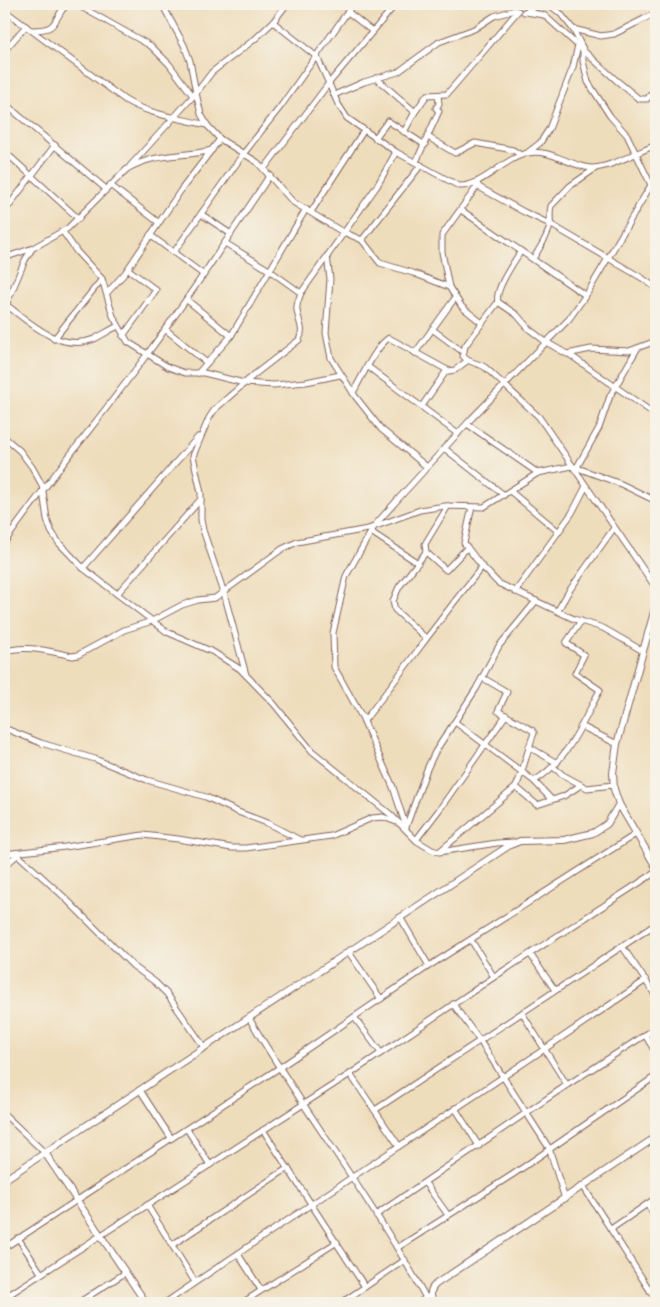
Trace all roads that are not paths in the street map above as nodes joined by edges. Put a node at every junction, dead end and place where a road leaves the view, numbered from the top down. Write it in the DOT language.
graph roads {
  1 [pos="67,4"];
  2 [pos="76,4"];
  3 [pos="162,4"];
  4 [pos="288,4"];
  5 [pos="351,4"];
  6 [pos="396,4"];
  7 [pos="508,4"];
  8 [pos="544,4"];
  9 [pos="4,10"];
  10 [pos="519,11"];
  11 [pos="348,12"];
  12 [pos="656,13"];
  13 [pos="273,22"];
  14 [pos="26,26"];
  15 [pos="573,29"];
  16 [pos="32,30"];
  17 [pos="372,31"];
  18 [pos="578,45"];
  19 [pos="583,50"];
  20 [pos="4,51"];
  21 [pos="317,57"];
  22 [pos="376,78"];
  23 [pos="329,83"];
  24 [pos="656,88"];
  25 [pos="194,95"];
  26 [pos="438,95"];
  27 [pos="334,96"];
  28 [pos="4,103"];
  29 [pos="415,112"];
  30 [pos="174,117"];
  31 [pos="207,125"];
  32 [pos="364,130"];
  33 [pos="404,132"];
  34 [pos="428,137"];
  35 [pos="375,138"];
  36 [pos="220,139"];
  37 [pos="425,144"];
  38 [pos="55,145"];
  39 [pos="656,145"];
  40 [pos="212,150"];
  41 [pos="4,151"];
  42 [pos="396,152"];
  43 [pos="244,153"];
  44 [pos="636,153"];
  45 [pos="524,154"];
  46 [pos="418,164"];
  47 [pos="597,167"];
  48 [pos="127,169"];
  49 [pos="264,169"];
  50 [pos="31,175"];
  51 [pos="270,175"];
  52 [pos="482,178"];
  53 [pos="477,186"];
  54 [pos="651,186"];
  55 [pos="108,187"];
  56 [pos="656,191"];
  57 [pos="4,198"];
  58 [pos="11,204"];
  59 [pos="309,210"];
  60 [pos="461,210"];
  61 [pos="4,212"];
  62 [pos="201,214"];
  63 [pos="79,219"];
  64 [pos="158,222"];
  65 [pos="550,224"];
  66 [pos="63,232"];
  67 [pos="343,232"];
  68 [pos="231,234"];
  69 [pos="150,235"];
  70 [pos="362,240"];
  71 [pos="225,243"];
  72 [pos="33,248"];
  73 [pos="521,251"];
  74 [pos="174,252"];
  75 [pos="327,256"];
  76 [pos="4,258"];
  77 [pos="608,258"];
  78 [pos="533,259"];
  79 [pos="128,269"];
  80 [pos="269,270"];
  81 [pos="204,275"];
  82 [pos="102,279"];
  83 [pos="449,288"];
  84 [pos="656,288"];
  85 [pos="107,293"];
  86 [pos="302,293"];
  87 [pos="585,295"];
  88 [pos="455,298"];
  89 [pos="187,300"];
  90 [pos="498,302"];
  91 [pos="4,306"];
  92 [pos="482,323"];
  93 [pos="118,326"];
  94 [pos="165,329"];
  95 [pos="432,329"];
  96 [pos="124,336"];
  97 [pos="230,336"];
  98 [pos="54,339"];
  99 [pos="656,341"];
  100 [pos="546,342"];
  101 [pos="638,348"];
  102 [pos="463,352"];
  103 [pos="415,353"];
  104 [pos="147,354"];
  105 [pos="570,355"];
  106 [pos="467,361"];
  107 [pos="207,363"];
  108 [pos="367,366"];
  109 [pos="447,370"];
  110 [pos="198,373"];
  111 [pos="340,375"];
  112 [pos="244,383"];
  113 [pos="505,385"];
  114 [pos="615,386"];
  115 [pos="353,393"];
  116 [pos="422,406"];
  117 [pos="656,415"];
  118 [pos="467,424"];
  119 [pos="201,434"];
  120 [pos="458,434"];
  121 [pos="4,437"];
  122 [pos="444,448"];
  123 [pos="427,466"];
  124 [pos="574,467"];
  125 [pos="538,473"];
  126 [pos="586,486"];
  127 [pos="43,488"];
  128 [pos="510,491"];
  129 [pos="504,495"];
  130 [pos="201,498"];
  131 [pos="656,501"];
  132 [pos="448,506"];
  133 [pos="472,507"];
  134 [pos="375,526"];
  135 [pos="614,528"];
  136 [pos="371,532"];
  137 [pos="559,532"];
  138 [pos="4,543"];
  139 [pos="467,548"];
  140 [pos="426,552"];
  141 [pos="418,563"];
  142 [pos="482,567"];
  143 [pos="83,568"];
  144 [pos="656,588"];
  145 [pos="515,592"];
  146 [pos="224,593"];
  147 [pos="117,594"];
  148 [pos="536,601"];
  149 [pos="656,605"];
  150 [pos="558,610"];
  151 [pos="152,621"];
  152 [pos="581,621"];
  153 [pos="426,638"];
  154 [pos="643,651"];
  155 [pos="4,652"];
  156 [pos="246,676"];
  157 [pos="483,678"];
  158 [pos="506,715"];
  159 [pos="364,721"];
  160 [pos="455,722"];
  161 [pos="581,726"];
  162 [pos="4,728"];
  163 [pos="617,744"];
  164 [pos="486,746"];
  165 [pos="529,747"];
  166 [pos="555,765"];
  167 [pos="522,774"];
  168 [pos="534,781"];
  169 [pos="613,785"];
  170 [pos="581,786"];
  171 [pos="516,787"];
  172 [pos="551,799"];
  173 [pos="619,804"];
  174 [pos="399,823"];
  175 [pos="406,828"];
  176 [pos="636,834"];
  177 [pos="300,840"];
  178 [pos="416,840"];
  179 [pos="514,842"];
  180 [pos="439,852"];
  181 [pos="20,853"];
  182 [pos="4,854"];
  183 [pos="4,866"];
  184 [pos="656,867"];
  185 [pos="656,872"];
  186 [pos="400,917"];
  187 [pos="656,924"];
  188 [pos="471,940"];
  189 [pos="622,946"];
  190 [pos="348,950"];
  191 [pos="530,954"];
  192 [pos="429,966"];
  193 [pos="494,977"];
  194 [pos="646,980"];
  195 [pos="555,990"];
  196 [pos="656,996"];
  197 [pos="381,999"];
  198 [pos="453,1004"];
  199 [pos="522,1013"];
  200 [pos="354,1017"];
  201 [pos="249,1018"];
  202 [pos="656,1028"];
  203 [pos="645,1036"];
  204 [pos="480,1041"];
  205 [pos="204,1048"];
  206 [pos="544,1051"];
  207 [pos="381,1053"];
  208 [pos="656,1053"];
  209 [pos="279,1068"];
  210 [pos="350,1074"];
  211 [pos="656,1076"];
  212 [pos="503,1077"];
  213 [pos="567,1085"];
  214 [pos="140,1090"];
  215 [pos="302,1104"];
  216 [pos="455,1108"];
  217 [pos="375,1110"];
  218 [pos="527,1113"];
  219 [pos="4,1114"];
  220 [pos="187,1129"];
  221 [pos="263,1130"];
  222 [pos="656,1137"];
  223 [pos="171,1138"];
  224 [pos="399,1146"];
  225 [pos="479,1146"];
  226 [pos="549,1148"];
  227 [pos="45,1153"];
  228 [pos="210,1165"];
  229 [pos="288,1168"];
  230 [pos="351,1178"];
  231 [pos="4,1180"];
  232 [pos="425,1183"];
  233 [pos="583,1186"];
  234 [pos="656,1198"];
  235 [pos="565,1199"];
  236 [pos="77,1200"];
  237 [pos="312,1204"];
  238 [pos="647,1204"];
  239 [pos="147,1206"];
  240 [pos="376,1216"];
  241 [pos="448,1216"];
  242 [pos="656,1218"];
  243 [pos="611,1229"];
  244 [pos="100,1235"];
  245 [pos="18,1238"];
  246 [pos="337,1242"];
  247 [pos="172,1245"];
  248 [pos="4,1248"];
  249 [pos="397,1248"];
  250 [pos="238,1254"];
  251 [pos="405,1260"];
  252 [pos="41,1273"];
  253 [pos="125,1273"];
  254 [pos="195,1282"];
  255 [pos="365,1287"];
  256 [pos="261,1290"];
  257 [pos="428,1296"];
  258 [pos="4,1298"];
  259 [pos="656,1300"];
  260 [pos="78,1303"];
  261 [pos="146,1303"];
  262 [pos="165,1303"];
  263 [pos="242,1303"];
  264 [pos="341,1303"];
  265 [pos="418,1303"];
  266 [pos="434,1303"];
  1 -- 16 [label="street"];
  2 -- 25 [label="street"];
  3 -- 25 [label="street"];
  4 -- 13 [label="street"];
  5 -- 11 [label="street"];
  6 -- 17 [label="street"];
  7 -- 10 [label="street"];
  8 -- 10 [label="street"];
  8 -- 15 [label="street"];
  9 -- 14 [label="street"];
  10 -- 18 [label="street"];
  10 -- 22 [label="street"];
  10 -- 26 [label="street"];
  11 -- 17 [label="street"];
  11 -- 21 [label="street"];
  12 -- 15 [label="street"];
  13 -- 21 [label="street"];
  13 -- 25 [label="street"];
  14 -- 16 [label="street"];
  14 -- 20 [label="street"];
  15 -- 19 [label="street"];
  16 -- 30 [label="street"];
  17 -- 23 [label="street"];
  18 -- 19 [label="street"];
  18 -- 45 [label="street"];
  19 -- 24 [label="street"];
  19 -- 44 [label="street"];
  21 -- 23 [label="street"];
  21 -- 43 [label="street"];
  22 -- 27 [label="street"];
  22 -- 29 [label="street"];
  23 -- 27 [label="street"];
  23 -- 49 [label="street"];
  25 -- 30 [label="street"];
  25 -- 31 [label="street"];
  26 -- 29 [label="street"];
  26 -- 34 [label="street"];
  27 -- 32 [label="street"];
  28 -- 38 [label="street"];
  29 -- 33 [label="street"];
  30 -- 31 [label="street"];
  30 -- 48 [label="street"];
  31 -- 36 [label="street"];
  32 -- 35 [label="street"];
  32 -- 59 [label="street"];
  33 -- 35 [label="street"];
  33 -- 37 [label="street"];
  34 -- 37 [label="street"];
  34 -- 45 [label="street"];
  35 -- 42 [label="street"];
  36 -- 40 [label="street"];
  36 -- 43 [label="street"];
  37 -- 46 [label="street"];
  38 -- 50 [label="street"];
  38 -- 55 [label="street"];
  39 -- 44 [label="street"];
  40 -- 48 [label="street"];
  40 -- 64 [label="street"];
  41 -- 50 [label="street"];
  42 -- 46 [label="street"];
  42 -- 67 [label="street"];
  43 -- 49 [label="street"];
  43 -- 62 [label="street"];
  44 -- 47 [label="street"];
  44 -- 54 [label="street"];
  45 -- 47 [label="street"];
  45 -- 52 [label="street"];
  46 -- 52 [label="street"];
  46 -- 70 [label="street"];
  47 -- 65 [label="street"];
  48 -- 55 [label="street"];
  49 -- 51 [label="street"];
  50 -- 58 [label="street"];
  50 -- 63 [label="street"];
  51 -- 59 [label="street"];
  51 -- 68 [label="street"];
  52 -- 53 [label="street"];
  53 -- 60 [label="street"];
  53 -- 65 [label="street"];
  54 -- 56 [label="street"];
  54 -- 77 [label="street"];
  55 -- 63 [label="street"];
  55 -- 64 [label="street"];
  57 -- 58 [label="street"];
  58 -- 61 [label="street"];
  59 -- 67 [label="street"];
  59 -- 80 [label="street"];
  60 -- 73 [label="street"];
  60 -- 83 [label="street"];
  62 -- 68 [label="street"];
  62 -- 74 [label="street"];
  63 -- 66 [label="street"];
  64 -- 69 [label="street"];
  65 -- 77 [label="street"];
  65 -- 78 [label="street"];
  66 -- 72 [label="street"];
  66 -- 82 [label="street"];
  67 -- 70 [label="street"];
  67 -- 75 [label="street"];
  68 -- 71 [label="street"];
  69 -- 74 [label="street"];
  69 -- 79 [label="street"];
  70 -- 83 [label="street"];
  71 -- 80 [label="street"];
  71 -- 81 [label="street"];
  72 -- 76 [label="street"];
  72 -- 91 [label="street"];
  73 -- 78 [label="street"];
  73 -- 90 [label="street"];
  74 -- 81 [label="street"];
  75 -- 86 [label="street"];
  75 -- 111 [label="street"];
  77 -- 84 [label="street"];
  77 -- 87 [label="street"];
  78 -- 87 [label="street"];
  79 -- 85 [label="street"];
  79 -- 96 [label="street"];
  80 -- 86 [label="street"];
  80 -- 97 [label="street"];
  81 -- 89 [label="street"];
  82 -- 85 [label="street"];
  82 -- 98 [label="street"];
  83 -- 88 [label="street"];
  85 -- 93 [label="street"];
  86 -- 112 [label="street"];
  87 -- 100 [label="street"];
  88 -- 92 [label="street"];
  88 -- 95 [label="street"];
  89 -- 94 [label="street"];
  89 -- 97 [label="street"];
  90 -- 92 [label="street"];
  90 -- 100 [label="street"];
  91 -- 98 [label="street"];
  92 -- 102 [label="street"];
  93 -- 96 [label="street"];
  93 -- 98 [label="street"];
  94 -- 104 [label="street"];
  94 -- 107 [label="street"];
  95 -- 102 [label="street"];
  95 -- 103 [label="street"];
  96 -- 104 [label="street"];
  97 -- 107 [label="street"];
  99 -- 101 [label="street"];
  100 -- 105 [label="street"];
  100 -- 113 [label="street"];
  101 -- 105 [label="street"];
  101 -- 114 [label="street"];
  102 -- 106 [label="street"];
  103 -- 108 [label="street"];
  103 -- 109 [label="street"];
  104 -- 110 [label="street"];
  104 -- 127 [label="street"];
  105 -- 114 [label="street"];
  106 -- 109 [label="street"];
  106 -- 113 [label="street"];
  107 -- 110 [label="street"];
  108 -- 115 [label="street"];
  108 -- 116 [label="street"];
  109 -- 116 [label="street"];
  110 -- 112 [label="street"];
  111 -- 112 [label="street"];
  111 -- 115 [label="street"];
  112 -- 119 [label="street"];
  113 -- 118 [label="street"];
  113 -- 124 [label="street"];
  114 -- 117 [label="street"];
  114 -- 124 [label="street"];
  115 -- 123 [label="street"];
  116 -- 120 [label="street"];
  118 -- 120 [label="street"];
  118 -- 125 [label="street"];
  119 -- 130 [label="street"];
  119 -- 143 [label="street"];
  120 -- 122 [label="street"];
  121 -- 127 [label="street"];
  122 -- 123 [label="street"];
  122 -- 129 [label="street"];
  123 -- 134 [label="street"];
  124 -- 125 [label="street"];
  124 -- 126 [label="street"];
  124 -- 131 [label="street"];
  125 -- 128 [label="street"];
  126 -- 135 [label="street"];
  126 -- 137 [label="street"];
  127 -- 138 [label="street"];
  127 -- 143 [label="street"];
  128 -- 129 [label="street"];
  128 -- 137 [label="street"];
  129 -- 133 [label="street"];
  130 -- 146 [label="street"];
  130 -- 147 [label="street"];
  132 -- 133 [label="street"];
  132 -- 134 [label="street"];
  132 -- 140 [label="street"];
  133 -- 139 [label="street"];
  134 -- 136 [label="street"];
  134 -- 146 [label="street"];
  135 -- 144 [label="street"];
  135 -- 150 [label="street"];
  136 -- 141 [label="street"];
  136 -- 159 [label="street"];
  137 -- 145 [label="street"];
  139 -- 140 [label="street"];
  139 -- 142 [label="street"];
  140 -- 141 [label="street"];
  141 -- 153 [label="street"];
  142 -- 145 [label="street"];
  142 -- 153 [label="street"];
  143 -- 147 [label="street"];
  145 -- 148 [label="street"];
  146 -- 151 [label="street"];
  146 -- 156 [label="street"];
  147 -- 151 [label="street"];
  148 -- 150 [label="street"];
  148 -- 157 [label="street"];
  149 -- 154 [label="street"];
  150 -- 152 [label="street"];
  151 -- 155 [label="street"];
  151 -- 156 [label="street"];
  152 -- 154 [label="street"];
  152 -- 161 [label="street"];
  153 -- 159 [label="street"];
  154 -- 163 [label="street"];
  156 -- 174 [label="street"];
  157 -- 158 [label="street"];
  157 -- 160 [label="street"];
  158 -- 164 [label="street"];
  158 -- 165 [label="street"];
  159 -- 175 [label="street"];
  160 -- 164 [label="street"];
  160 -- 175 [label="street"];
  161 -- 163 [label="street"];
  161 -- 166 [label="street"];
  162 -- 177 [label="street"];
  163 -- 169 [label="street"];
  164 -- 167 [label="street"];
  164 -- 178 [label="street"];
  165 -- 166 [label="street"];
  165 -- 167 [label="street"];
  166 -- 168 [label="street"];
  166 -- 170 [label="street"];
  167 -- 168 [label="street"];
  167 -- 171 [label="street"];
  168 -- 172 [label="street"];
  169 -- 170 [label="street"];
  169 -- 173 [label="street"];
  170 -- 172 [label="street"];
  171 -- 172 [label="street"];
  171 -- 180 [label="street"];
  173 -- 176 [label="street"];
  173 -- 179 [label="street"];
  174 -- 175 [label="street"];
  174 -- 177 [label="street"];
  175 -- 178 [label="street"];
  176 -- 184 [label="street"];
  176 -- 188 [label="street"];
  177 -- 181 [label="street"];
  178 -- 180 [label="street"];
  179 -- 180 [label="street"];
  179 -- 186 [label="street"];
  181 -- 182 [label="street"];
  181 -- 183 [label="street"];
  181 -- 205 [label="street"];
  185 -- 191 [label="street"];
  186 -- 190 [label="street"];
  186 -- 192 [label="street"];
  187 -- 189 [label="street"];
  188 -- 192 [label="street"];
  188 -- 193 [label="street"];
  189 -- 194 [label="street"];
  189 -- 195 [label="street"];
  190 -- 197 [label="street"];
  190 -- 201 [label="street"];
  191 -- 193 [label="street"];
  191 -- 195 [label="street"];
  192 -- 197 [label="street"];
  193 -- 198 [label="street"];
  194 -- 196 [label="street"];
  194 -- 206 [label="street"];
  195 -- 199 [label="street"];
  197 -- 200 [label="street"];
  198 -- 204 [label="street"];
  198 -- 207 [label="street"];
  199 -- 204 [label="street"];
  199 -- 206 [label="street"];
  200 -- 207 [label="street"];
  200 -- 209 [label="street"];
  201 -- 205 [label="street"];
  201 -- 209 [label="street"];
  202 -- 203 [label="street"];
  203 -- 208 [label="street"];
  203 -- 213 [label="street"];
  204 -- 212 [label="street"];
  204 -- 217 [label="street"];
  205 -- 214 [label="street"];
  206 -- 212 [label="street"];
  206 -- 213 [label="street"];
  207 -- 210 [label="street"];
  209 -- 215 [label="street"];
  209 -- 220 [label="street"];
  210 -- 215 [label="street"];
  210 -- 217 [label="street"];
  211 -- 226 [label="street"];
  212 -- 216 [label="street"];
  212 -- 218 [label="street"];
  213 -- 218 [label="street"];
  214 -- 223 [label="street"];
  214 -- 227 [label="street"];
  215 -- 221 [label="street"];
  215 -- 230 [label="street"];
  216 -- 224 [label="street"];
  216 -- 225 [label="street"];
  217 -- 224 [label="street"];
  218 -- 225 [label="street"];
  218 -- 226 [label="street"];
  219 -- 227 [label="street"];
  220 -- 223 [label="street"];
  220 -- 228 [label="street"];
  221 -- 228 [label="street"];
  221 -- 229 [label="street"];
  222 -- 233 [label="street"];
  223 -- 236 [label="street"];
  224 -- 230 [label="street"];
  225 -- 232 [label="street"];
  226 -- 235 [label="street"];
  226 -- 241 [label="street"];
  227 -- 231 [label="street"];
  227 -- 236 [label="street"];
  228 -- 239 [label="street"];
  229 -- 237 [label="street"];
  229 -- 247 [label="street"];
  230 -- 237 [label="street"];
  230 -- 240 [label="street"];
  232 -- 240 [label="street"];
  232 -- 241 [label="street"];
  233 -- 235 [label="street"];
  233 -- 243 [label="street"];
  234 -- 238 [label="street"];
  235 -- 257 [label="street"];
  236 -- 244 [label="street"];
  236 -- 245 [label="street"];
  237 -- 246 [label="street"];
  237 -- 250 [label="street"];
  238 -- 242 [label="street"];
  238 -- 243 [label="street"];
  239 -- 244 [label="street"];
  239 -- 247 [label="street"];
  240 -- 249 [label="street"];
  241 -- 249 [label="street"];
  243 -- 259 [label="street"];
  244 -- 252 [label="street"];
  244 -- 253 [label="street"];
  245 -- 248 [label="street"];
  245 -- 252 [label="street"];
  246 -- 255 [label="street"];
  246 -- 256 [label="street"];
  247 -- 254 [label="street"];
  249 -- 251 [label="street"];
  250 -- 254 [label="street"];
  250 -- 256 [label="street"];
  251 -- 255 [label="street"];
  251 -- 257 [label="street"];
  252 -- 258 [label="street"];
  253 -- 260 [label="street"];
  253 -- 261 [label="street"];
  254 -- 262 [label="street"];
  255 -- 264 [label="street"];
  256 -- 263 [label="street"];
  257 -- 265 [label="street"];
  257 -- 266 [label="street"];
}
